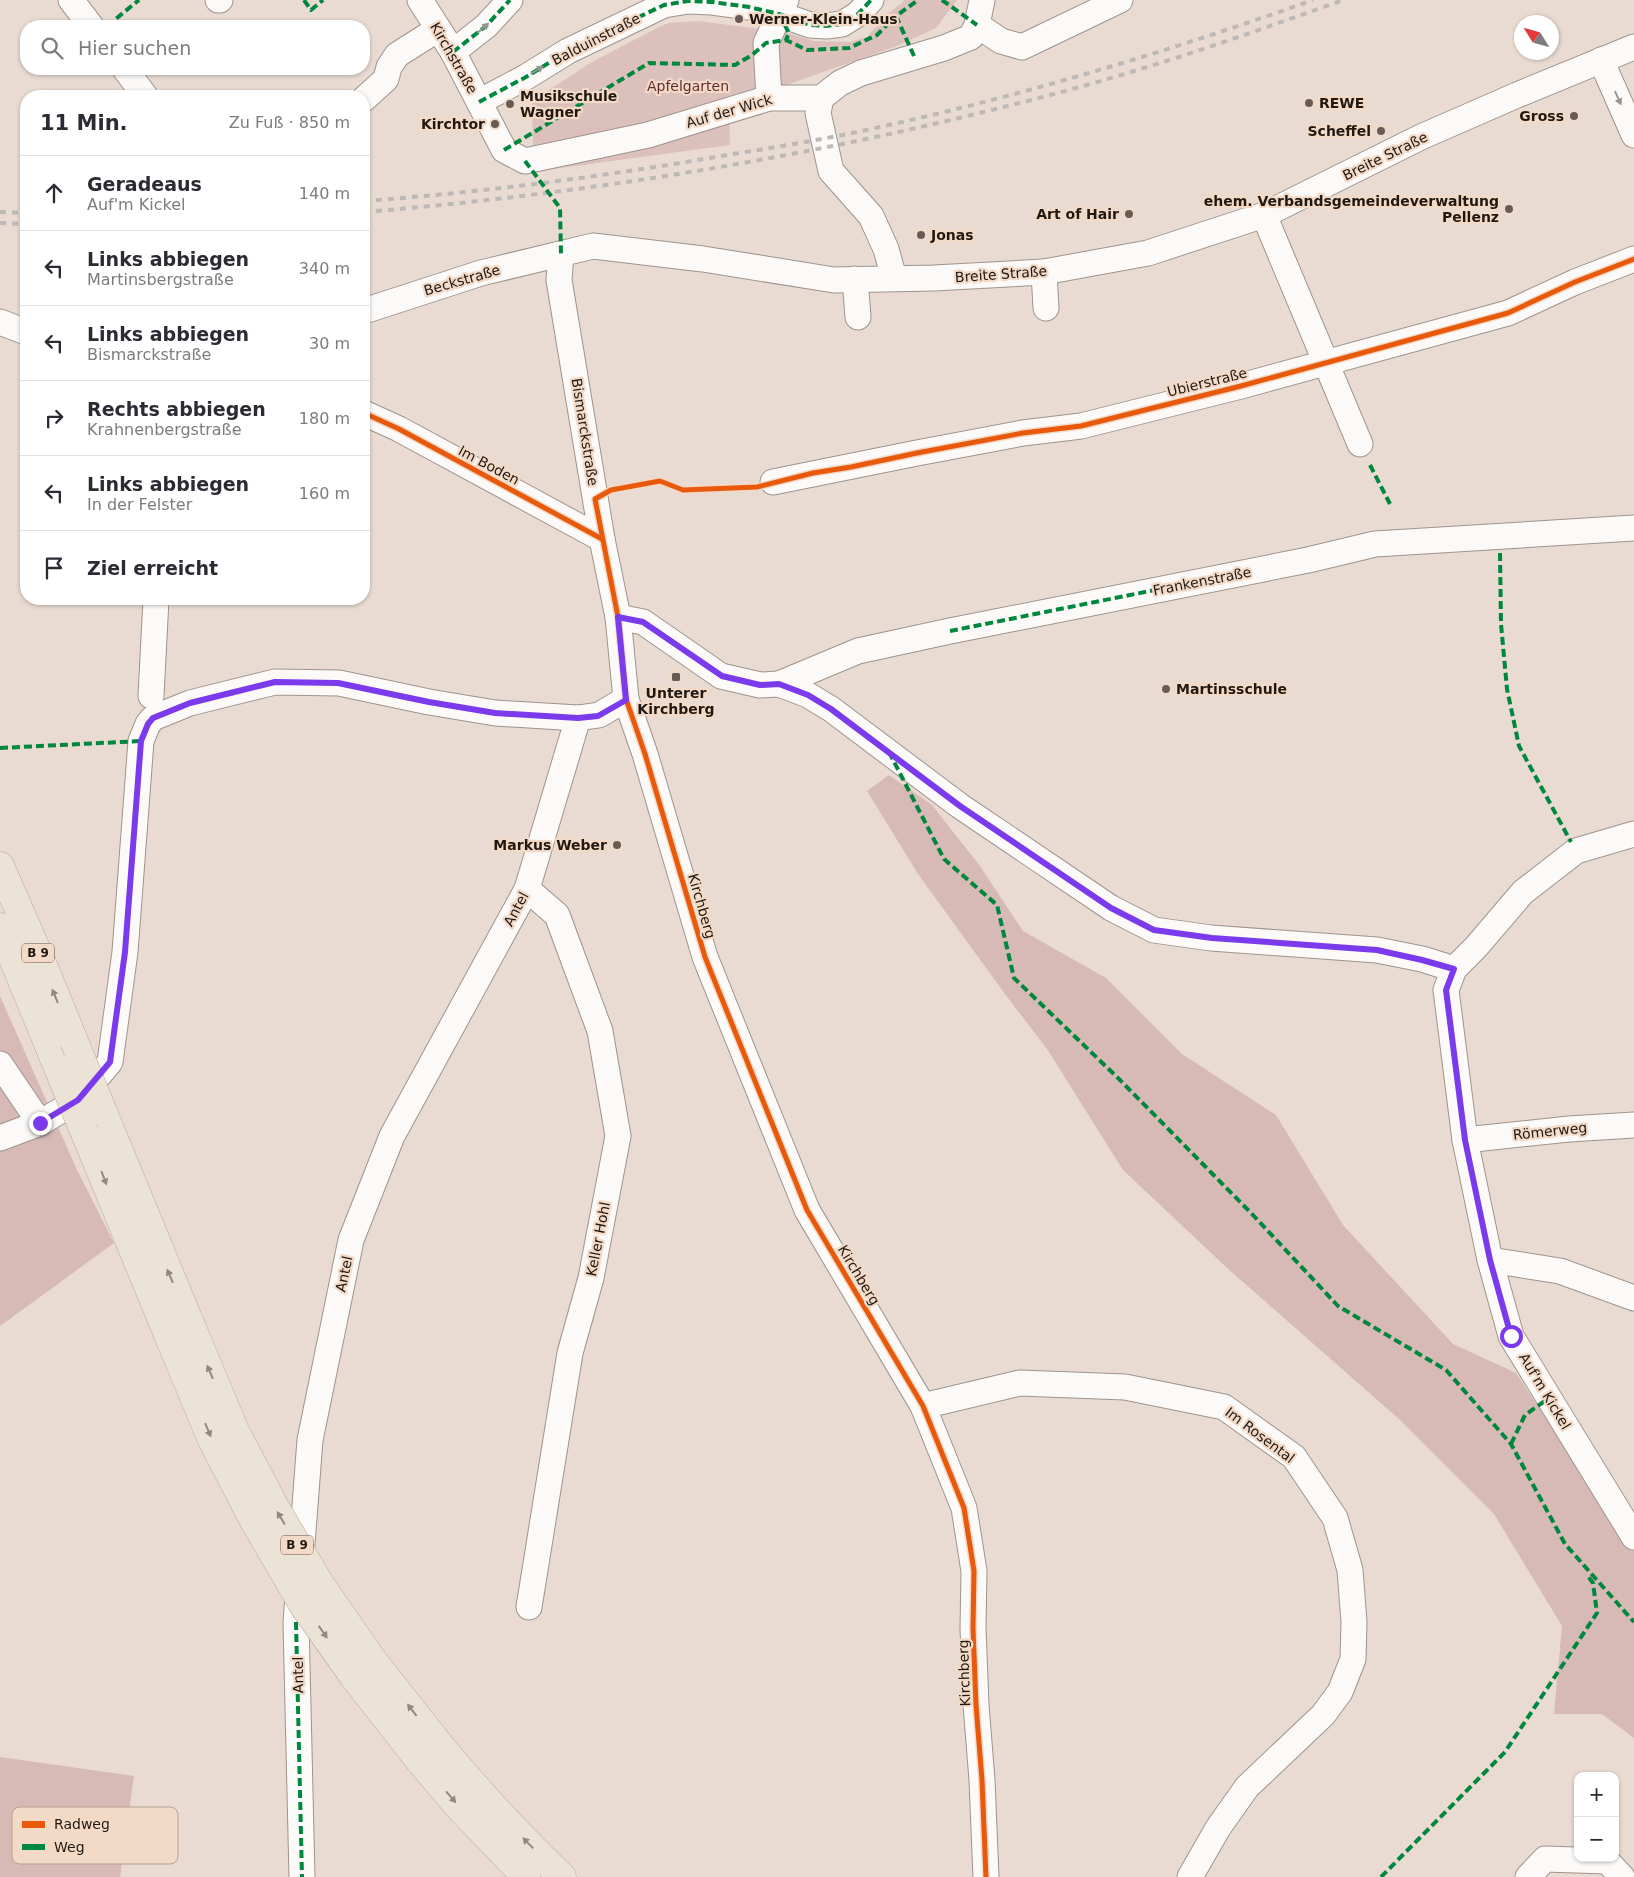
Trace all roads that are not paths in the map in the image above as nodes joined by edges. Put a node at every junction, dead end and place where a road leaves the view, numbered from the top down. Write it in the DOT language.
graph roads {
  1 [pos="70,0"];
  2 [pos="420,0"];
  3 [pos="510,0"];
  4 [pos="871,0"];
  5 [pos="982,0"];
  6 [pos="1120,0"];
  7 [pos="782,7"];
  8 [pos="86,20"];
  9 [pos="977,25"];
  10 [pos="438,29"];
  11 [pos="1633,49"];
  12 [pos="453,52"];
  13 [pos="1601,60"];
  14 [pos="129,75"];
  15 [pos="141,90"];
  16 [pos="370,94"];
  17 [pos="769,98"];
  18 [pos="821,98"];
  19 [pos="479,102"];
  20 [pos="1634,135"];
  21 [pos="525,161"];
  22 [pos="1264,215"];
  23 [pos="561,254"];
  24 [pos="1634,260"];
  25 [pos="1044,272"];
  26 [pos="894,278"];
  27 [pos="855,279"];
  28 [pos="370,308"];
  29 [pos="1046,308"];
  30 [pos="858,318"];
  31 [pos="0,322"];
  32 [pos="20,330"];
  33 [pos="1327,363"];
  34 [pos="370,416"];
  35 [pos="1360,444"];
  36 [pos="774,482"];
  37 [pos="1634,528"];
  38 [pos="602,539"];
  39 [pos="156,605"];
  40 [pos="618,617"];
  41 [pos="779,684"];
  42 [pos="151,696"];
  43 [pos="626,700"];
  44 [pos="578,718"];
  45 [pos="1634,834"];
  46 [pos="0,866"];
  47 [pos="527,889"];
  48 [pos="0,927"];
  49 [pos="1454,969"];
  50 [pos="0,1064"];
  51 [pos="40,1123"];
  52 [pos="1634,1125"];
  53 [pos="0,1138"];
  54 [pos="1465,1140"];
  55 [pos="1490,1260"];
  56 [pos="1634,1298"];
  57 [pos="179,1329"];
  58 [pos="923,1406"];
  59 [pos="1634,1536"];
  60 [pos="529,1607"];
  61 [pos="430,1754"];
  62 [pos="302,1877"];
  63 [pos="526,1877"];
  64 [pos="562,1877"];
  65 [pos="986,1877"];
  66 [pos="1190,1877"];
  67 [pos="1528,1877"];
  68 [pos="1622,1877"];
  1 -- 8 [label="street"];
  2 -- 10 [label="street, Kirchstraße"];
  12 -- 3 [label="street, one-way"];
  4 -- 7 [label="street, Balduinstraße"];
  5 -- 9 [label="street"];
  6 -- 9 [label="street"];
  7 -- 17 [label="street"];
  19 -- 7 [label="street, Balduinstraße, one-way"];
  9 -- 18 [label="street"];
  10 -- 12 [label="street, Kirchstraße"];
  10 -- 16 [label="street"];
  11 -- 13 [label="street, Breite Straße"];
  12 -- 19 [label="street, Kirchstraße"];
  13 -- 20 [label="street, one-way"];
  13 -- 22 [label="street, Breite Straße"];
  14 -- 15 [label="street"];
  17 -- 18 [label="street, Auf der Wick"];
  17 -- 21 [label="street, Auf der Wick"];
  18 -- 26 [label="street"];
  19 -- 21 [label="street, Kirchstraße"];
  22 -- 25 [label="street, Breite Straße"];
  22 -- 33 [label="street"];
  23 -- 27 [label="street, Breite Straße"];
  23 -- 28 [label="street, Beckstraße"];
  23 -- 38 [label="street, Bismarckstraße"];
  24 -- 33 [label="street, Ubierstraße"];
  25 -- 26 [label="street, Breite Straße"];
  25 -- 29 [label="street"];
  26 -- 27 [label="street, Breite Straße"];
  27 -- 30 [label="street"];
  31 -- 32 [label="street"];
  33 -- 35 [label="street"];
  33 -- 36 [label="street, Ubierstraße"];
  34 -- 38 [label="street, Im Boden"];
  37 -- 41 [label="street, Frankenstraße"];
  38 -- 40 [label="street, Bismarckstraße"];
  39 -- 42 [label="street"];
  40 -- 41 [label="street"];
  40 -- 43 [label="street, Bismarckstraße"];
  41 -- 49 [label="street"];
  43 -- 44 [label="street"];
  43 -- 58 [label="street, Kirchberg"];
  44 -- 47 [label="street, Antel"];
  44 -- 51 [label="street"];
  45 -- 49 [label="street"];
  57 -- 46 [label="highway, B 9, one-way, bridge"];
  47 -- 60 [label="street, Keller Hohl"];
  47 -- 62 [label="street, Antel"];
  48 -- 57 [label="highway, B 9, one-way, bridge"];
  49 -- 54 [label="street, Auf'm Kickel"];
  50 -- 51 [label="street"];
  51 -- 53 [label="street"];
  52 -- 54 [label="street, Römerweg"];
  54 -- 55 [label="street, Auf'm Kickel"];
  55 -- 56 [label="street"];
  55 -- 59 [label="street, Auf'm Kickel"];
  57 -- 61 [label="highway, B 9, bridge"];
  58 -- 65 [label="street, Kirchberg"];
  58 -- 66 [label="street, Im Rosental"];
  61 -- 63 [label="highway, B 9, one-way"];
  64 -- 61 [label="highway, B 9, one-way"];
  67 -- 68 [label="street"];
}
